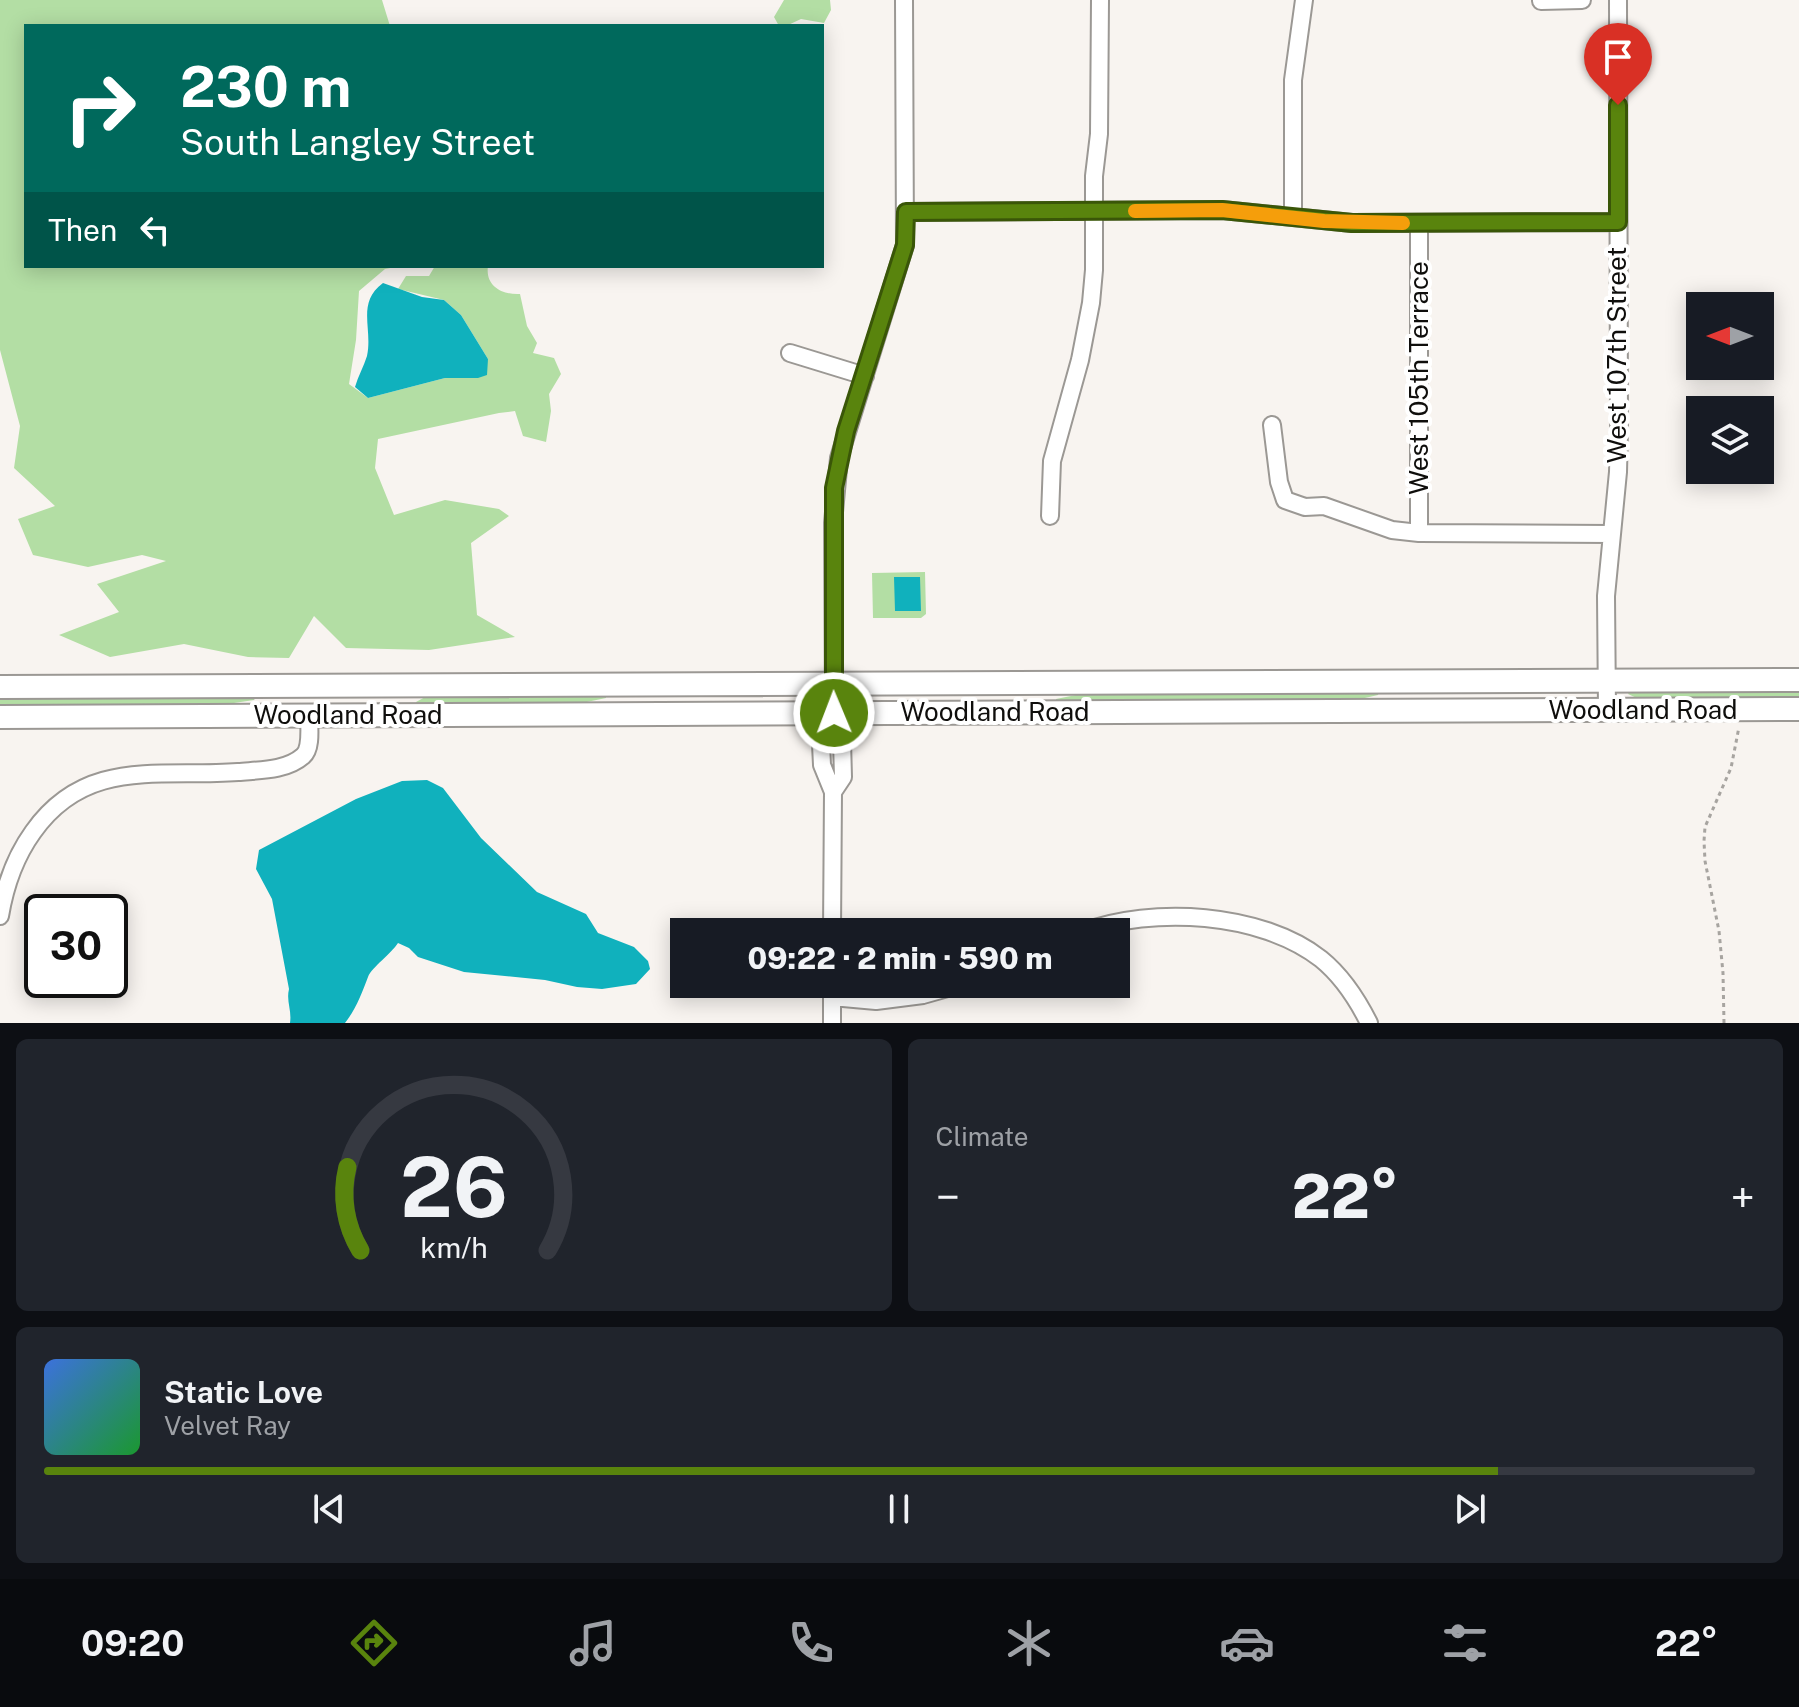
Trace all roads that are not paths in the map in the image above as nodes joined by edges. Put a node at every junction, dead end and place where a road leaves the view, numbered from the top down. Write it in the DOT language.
graph roads {
  1 [pos="904,0"];
  2 [pos="1100,0"];
  3 [pos="1304,0"];
  4 [pos="1582,0"];
  5 [pos="1618,0"];
  6 [pos="1541,1"];
  7 [pos="1093,211"];
  8 [pos="906,212"];
  9 [pos="1293,217"];
  10 [pos="1618,222"];
  11 [pos="1419,223"];
  12 [pos="790,353"];
  13 [pos="865,376"];
  14 [pos="1272,425"];
  15 [pos="1050,516"];
  16 [pos="1419,533"];
  17 [pos="1612,534"];
  18 [pos="1799,680"];
  19 [pos="1607,681"];
  20 [pos="833,684"];
  21 [pos="399,686"];
  22 [pos="0,687"];
  23 [pos="1799,709"];
  24 [pos="1607,710"];
  25 [pos="309,715"];
  26 [pos="357,715"];
  27 [pos="0,717"];
  28 [pos="834,722"];
  29 [pos="0,916"];
  30 [pos="832,918"];
  31 [pos="1130,920"];
  32 [pos="832,998"];
  33 [pos="863,998"];
  34 [pos="900,998"];
  35 [pos="832,1023"];
  36 [pos="1369,1023"];
  1 -- 8 [label="street"];
  2 -- 7 [label="street"];
  3 -- 9 [label="street"];
  4 -- 6 [label="street"];
  5 -- 10 [label="street, West 107th Street"];
  7 -- 8 [label="street"];
  7 -- 9 [label="street"];
  7 -- 15 [label="street"];
  8 -- 13 [label="street"];
  9 -- 11 [label="street"];
  10 -- 11 [label="street"];
  10 -- 17 [label="street, West 107th Street"];
  11 -- 16 [label="street, West 105th Terrace"];
  12 -- 13 [label="street"];
  13 -- 20 [label="street"];
  14 -- 16 [label="street"];
  16 -- 17 [label="street"];
  17 -- 19 [label="street, West 107th Street"];
  18 -- 19 [label="main road, Woodland Road"];
  19 -- 20 [label="main road, Woodland Road"];
  19 -- 24 [label="street, West 107th Street"];
  20 -- 21 [label="main road, Woodland Road"];
  20 -- 28 [label="street"];
  21 -- 22 [label="main road, Woodland Road"];
  21 -- 26 [label="main road"];
  23 -- 24 [label="main road, Woodland Road"];
  24 -- 28 [label="main road, Woodland Road"];
  25 -- 26 [label="main road, Woodland Road"];
  25 -- 27 [label="main road, Woodland Road"];
  25 -- 29 [label="street"];
  26 -- 28 [label="main road, Woodland Road"];
  28 -- 30 [label="street"];
  31 -- 36 [label="street"];
  32 -- 35 [label="street"];
  33 -- 34 [label="street"];
}
